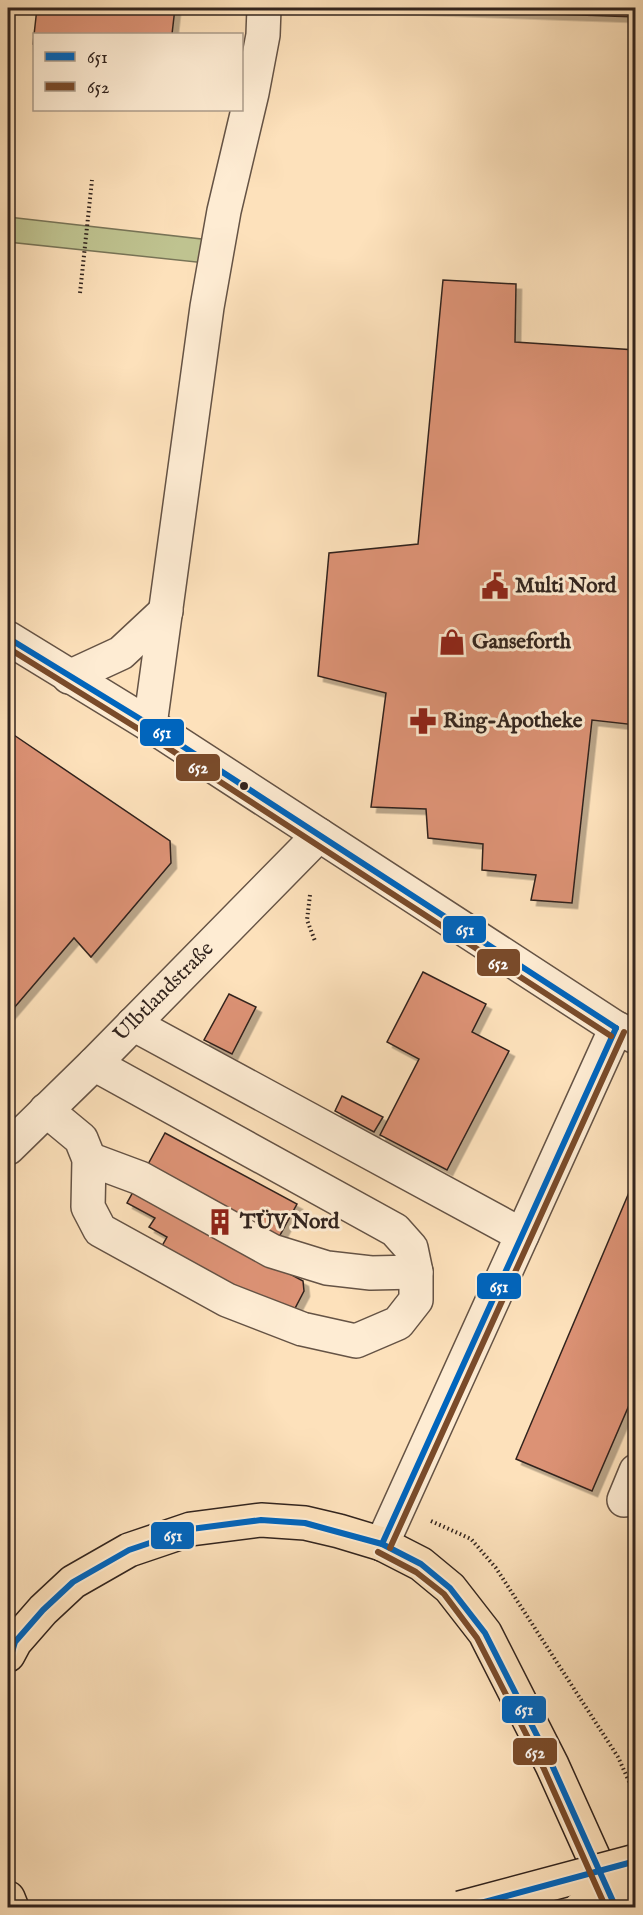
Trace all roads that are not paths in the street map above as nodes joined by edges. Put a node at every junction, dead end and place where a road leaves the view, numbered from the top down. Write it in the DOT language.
graph roads {
  1 [pos="264,8"];
  2 [pos="166,611"];
  3 [pos="8,638"];
  4 [pos="69,677"];
  5 [pos="150,725"];
  6 [pos="319,835"];
  7 [pos="133,1024"];
  8 [pos="626,1033"];
  9 [pos="94,1064"];
  10 [pos="46,1110"];
  11 [pos="8,1148"];
  12 [pos="85,1149"];
  13 [pos="522,1235"];
  14 [pos="416,1272"];
  15 [pos="382,1544"];
  16 [pos="10,1654"];
  17 [pos="636,1861"];
  18 [pos="636,1884"];
  19 [pos="8,1898"];
  20 [pos="12,1908"];
  21 [pos="460,1908"];
  22 [pos="581,1908"];
  23 [pos="616,1908"];
  1 -- 2 [label="street"];
  2 -- 4 [label="street"];
  2 -- 5 [label="street"];
  3 -- 4 [label="street"];
  4 -- 5 [label="street"];
  5 -- 6 [label="street"];
  6 -- 7 [label="street, Ulbtlandstraße"];
  6 -- 8 [label="street"];
  7 -- 9 [label="street, Ulbtlandstraße"];
  7 -- 13 [label="street"];
  8 -- 13 [label="street"];
  9 -- 10 [label="street, Ulbtlandstraße"];
  9 -- 14 [label="street"];
  10 -- 11 [label="street, Ulbtlandstraße"];
  10 -- 12 [label="street"];
  12 -- 14 [label="street"];
  12 -- 14 [label="street"];
  13 -- 15 [label="street"];
  15 -- 16 [label="main road"];
  15 -- 23 [label="main road"];
  17 -- 21 [label="main road, bridge"];
  18 -- 22 [label="main road, bridge"];
  19 -- 20 [label="main road"];
}
